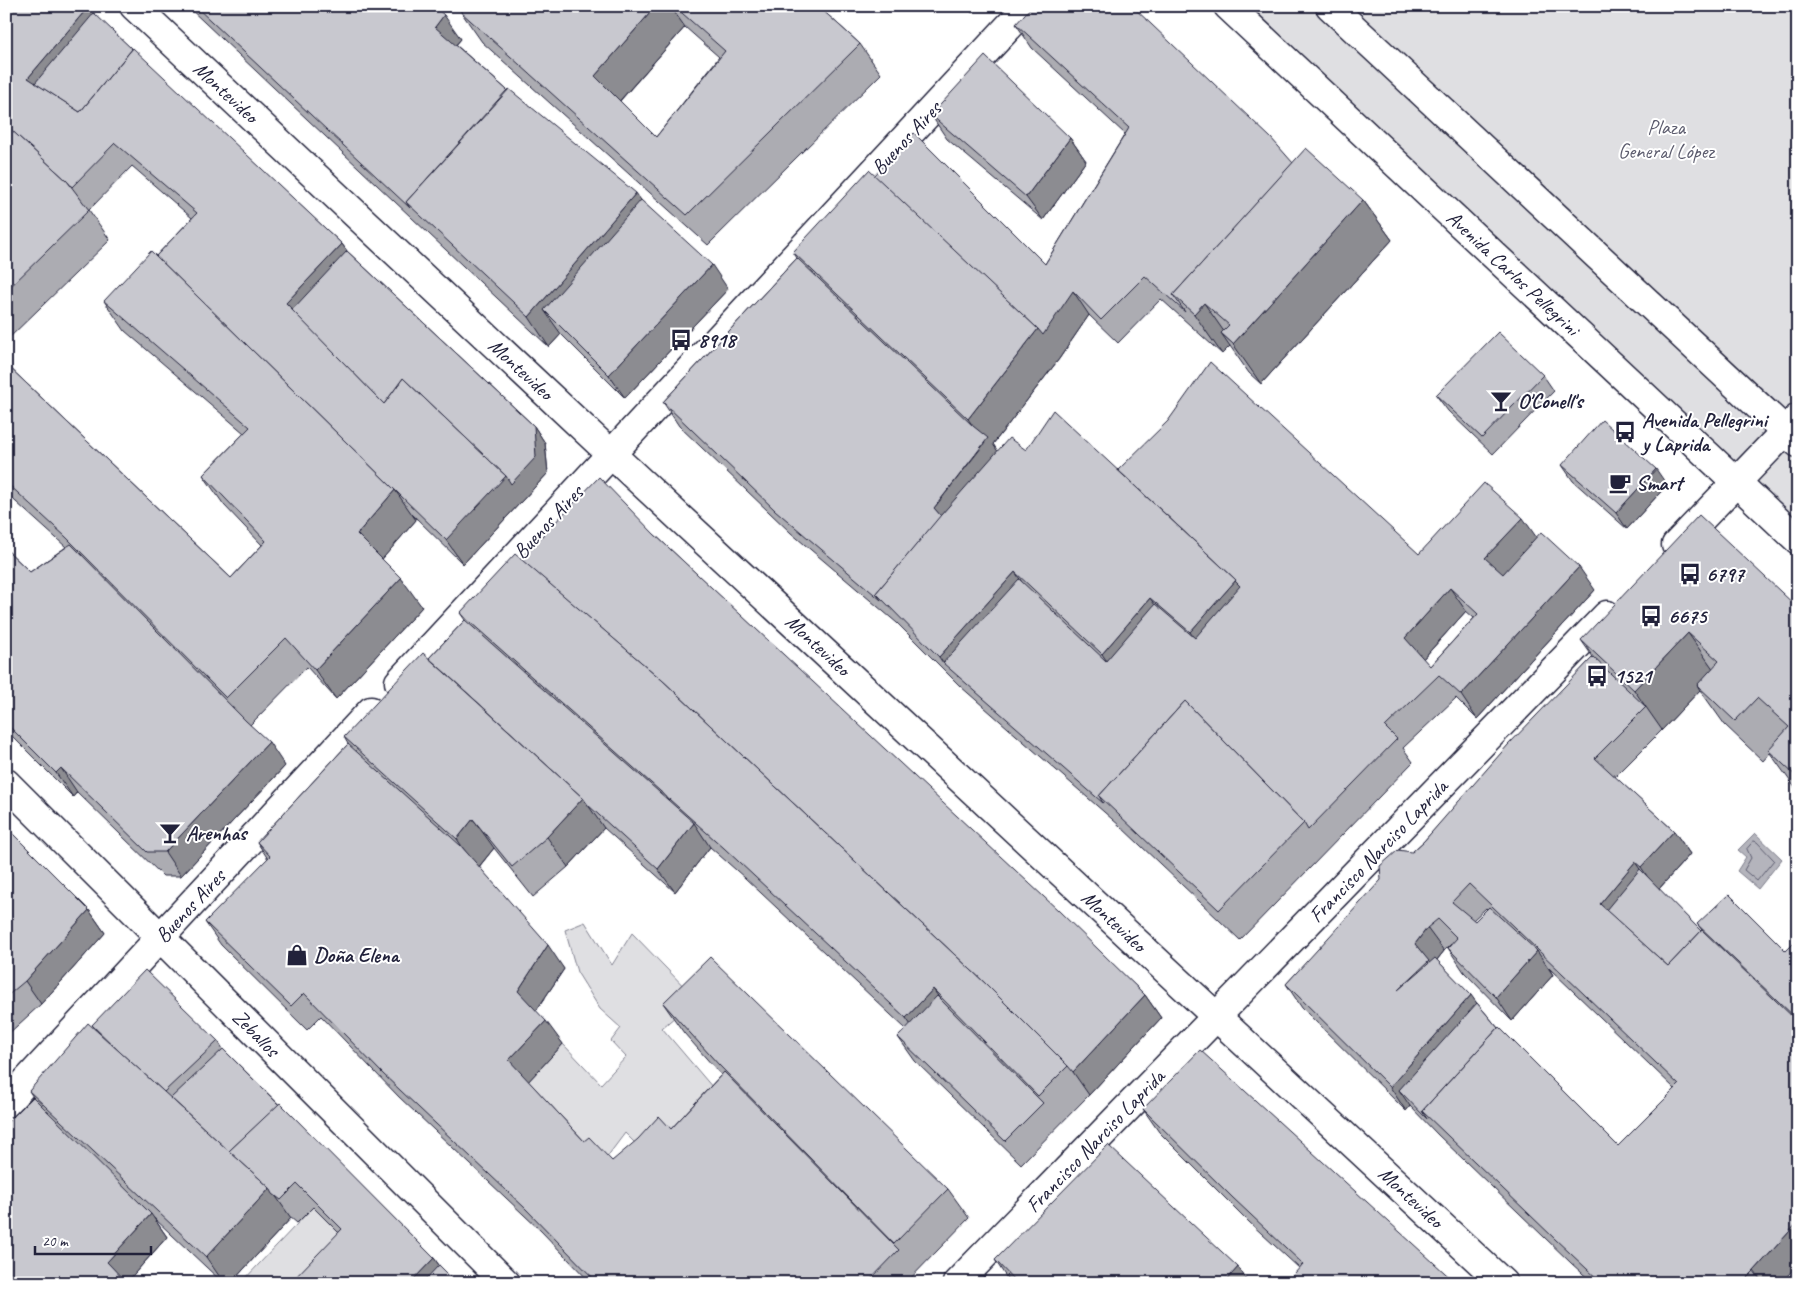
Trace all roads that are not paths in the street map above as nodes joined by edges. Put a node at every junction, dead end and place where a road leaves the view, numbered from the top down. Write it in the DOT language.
graph roads {
  1 [pos="134,6"];
  2 [pos="1028,6"];
  3 [pos="1228,6"];
  4 [pos="1330,6"];
  5 [pos="1794,431"];
  6 [pos="611,454"];
  7 [pos="1736,482"];
  8 [pos="1798,540"];
  9 [pos="1656,565"];
  10 [pos="1622,600"];
  11 [pos="6,783"];
  12 [pos="160,937"];
  13 [pos="1217,1017"];
  14 [pos="6,1103"];
  15 [pos="506,1283"];
  16 [pos="957,1283"];
  17 [pos="1503,1283"];
  1 -- 6 [label="street, Montevideo"];
  2 -- 6 [label="street, Buenos Aires"];
  3 -- 7 [label="street, Avenida Carlos Pellegrini"];
  4 -- 5 [label="street"];
  5 -- 7 [label="street"];
  6 -- 12 [label="street, Buenos Aires"];
  6 -- 13 [label="street, Montevideo"];
  7 -- 8 [label="street, Avenida Carlos Pellegrini"];
  7 -- 9 [label="street"];
  10 -- 13 [label="street, Francisco Narciso Laprida"];
  11 -- 12 [label="street, Zeballos"];
  12 -- 14 [label="street, Buenos Aires"];
  12 -- 15 [label="street, Zeballos"];
  13 -- 16 [label="street, Francisco Narciso Laprida"];
  13 -- 17 [label="street, Montevideo"];
}
